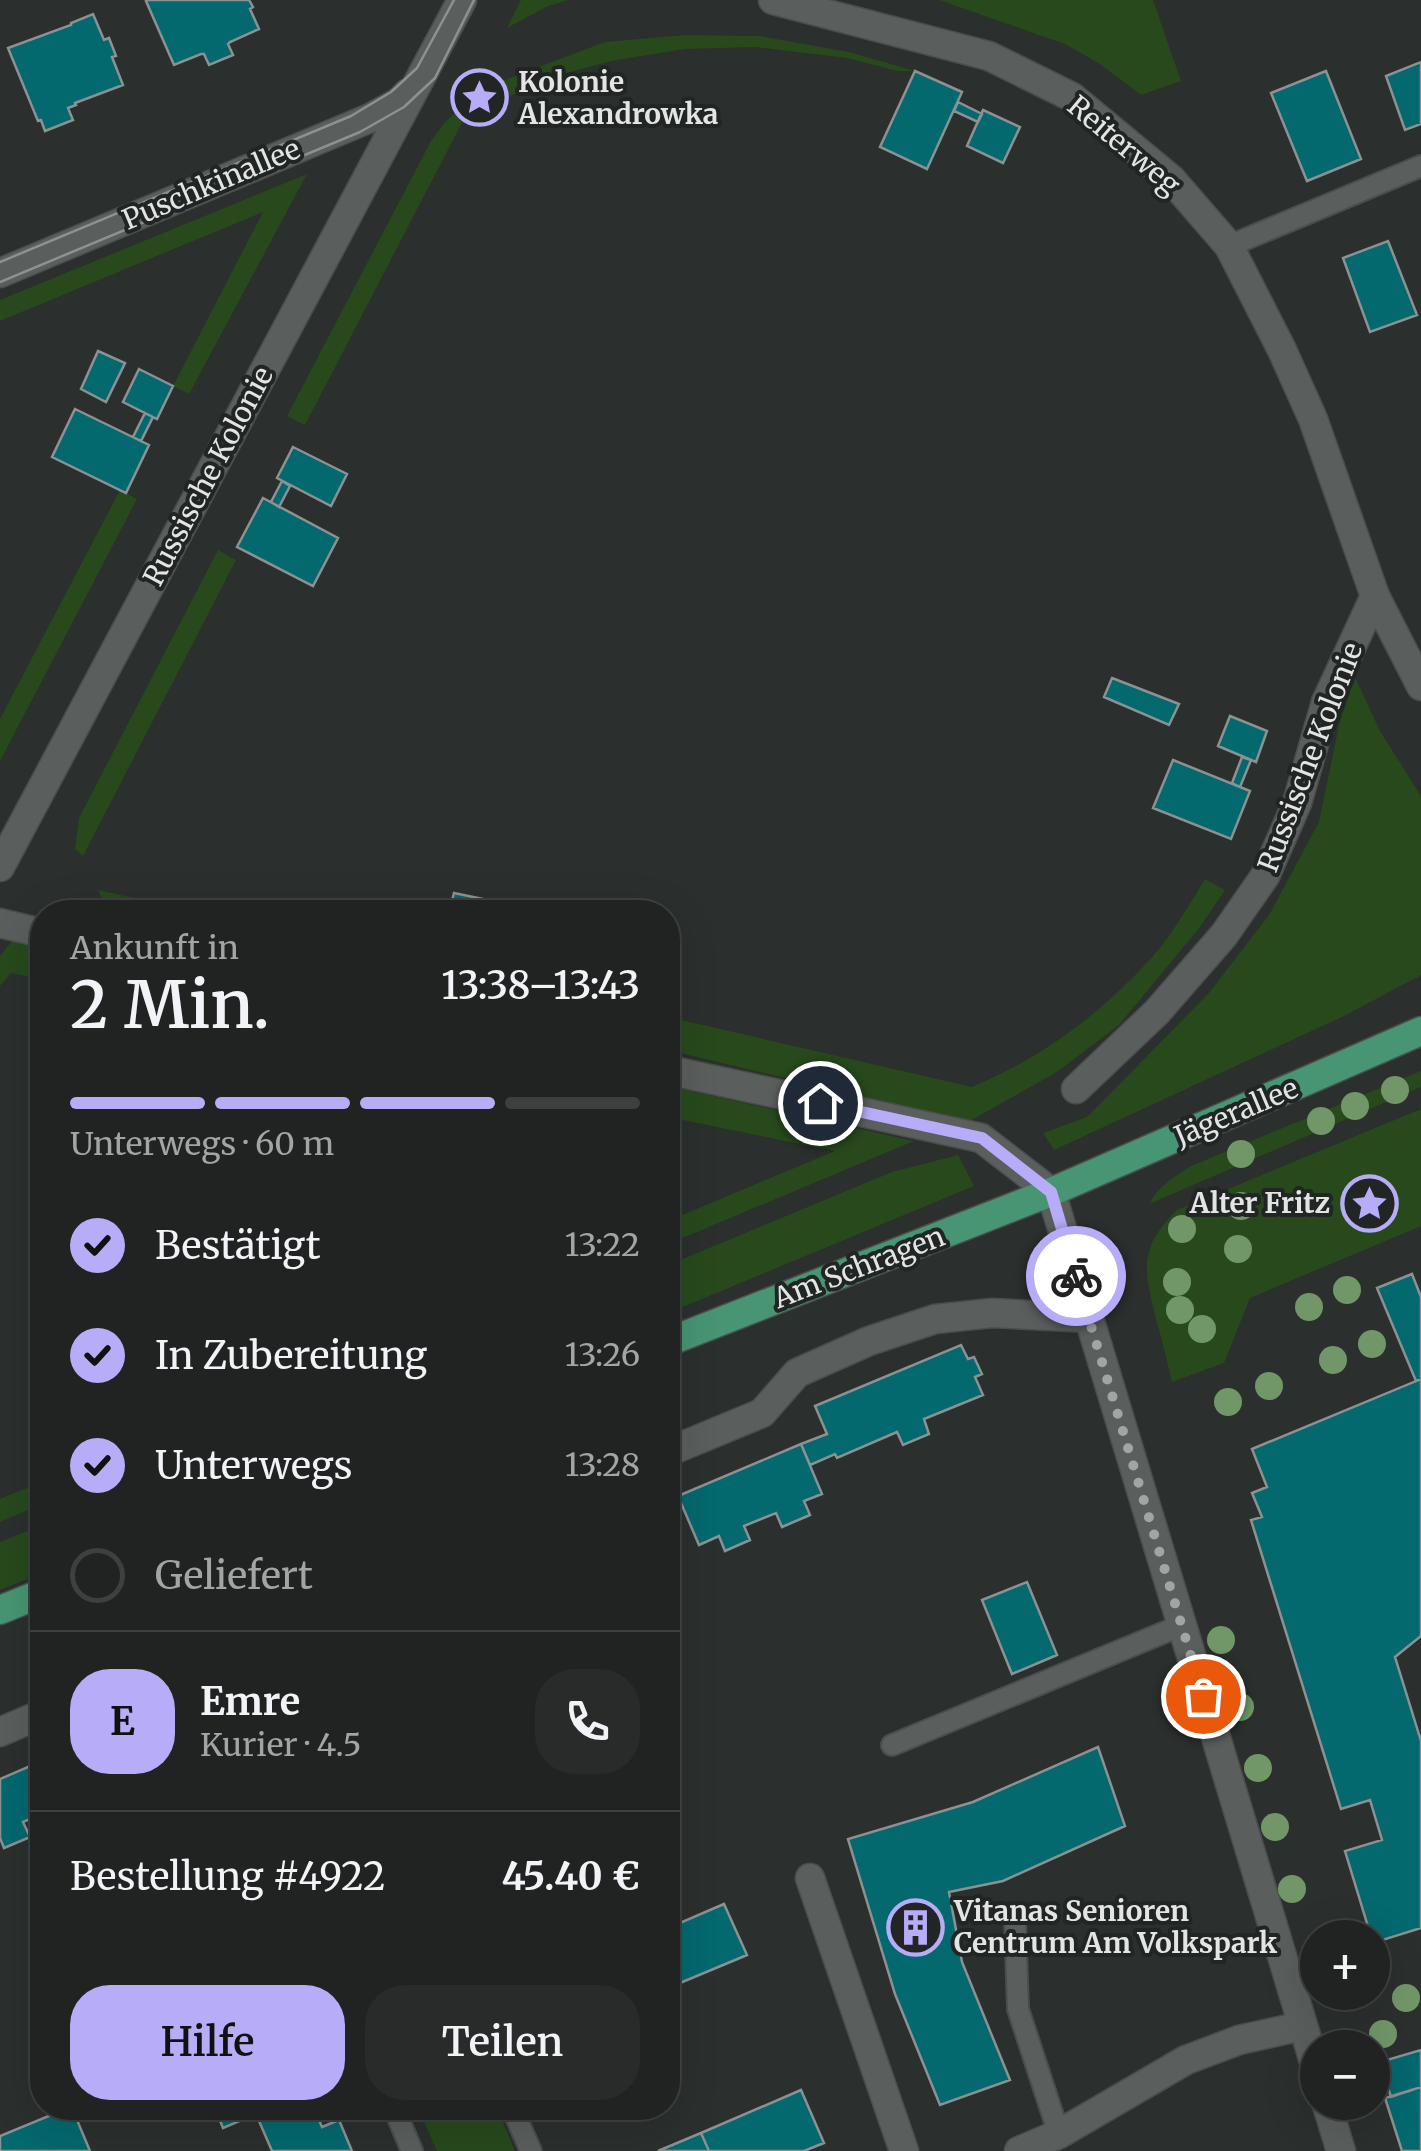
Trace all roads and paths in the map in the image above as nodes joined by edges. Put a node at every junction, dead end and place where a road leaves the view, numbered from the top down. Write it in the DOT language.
graph roads {
  1 [pos="462,0"];
  2 [pos="774,0"];
  3 [pos="416,84"];
  4 [pos="1421,166"];
  5 [pos="1229,246"];
  6 [pos="0,272"];
  7 [pos="1374,596"];
  8 [pos="1421,686"];
  9 [pos="0,867"];
  10 [pos="0,924"];
  11 [pos="30,930"];
  12 [pos="1421,1031"];
  13 [pos="680,1073"];
  14 [pos="1076,1089"];
  15 [pos="1051,1192"];
  16 [pos="1089,1318"];
  17 [pos="680,1337"];
  18 [pos="680,1447"];
  19 [pos="30,1598"];
  20 [pos="0,1610"];
  21 [pos="1182,1625"];
  22 [pos="30,1719"];
  23 [pos="0,1732"];
  24 [pos="892,1745"];
  25 [pos="810,1878"];
  26 [pos="1015,1920"];
  27 [pos="1302,2026"];
  28 [pos="1303,2030"];
  29 [pos="399,2120"];
  30 [pos="517,2120"];
  31 [pos="1332,2120"];
  32 [pos="1059,2134"];
  33 [pos="412,2151"];
  34 [pos="531,2151"];
  35 [pos="904,2151"];
  36 [pos="1019,2151"];
  37 [pos="1341,2151"];
  1 -- 3 [label="street, Russische Kolonie"];
  2 -- 5 [label="street, Reiterweg"];
  3 -- 6 [label="street, Puschkinallee"];
  3 -- 9 [label="street, Russische Kolonie"];
  4 -- 5 [label="lane"];
  5 -- 7 [label="street, Reiterweg"];
  7 -- 8 [label="street, Reiterweg"];
  7 -- 14 [label="street, Russische Kolonie"];
  10 -- 11 [label="street"];
  12 -- 15 [label="main road, Jägerallee"];
  13 -- 15 [label="street"];
  15 -- 16 [label="street"];
  15 -- 17 [label="main road, Am Schragen"];
  16 -- 18 [label="street"];
  16 -- 21 [label="street"];
  19 -- 20 [label="main road"];
  21 -- 24 [label="lane"];
  21 -- 27 [label="street"];
  22 -- 23 [label="street"];
  25 -- 35 [label="street"];
  26 -- 32 [label="lane"];
  27 -- 28 [label="street"];
  27 -- 32 [label="street"];
  29 -- 33 [label="lane"];
  30 -- 34 [label="lane"];
  31 -- 37 [label="street"];
  32 -- 36 [label="street"];
}
